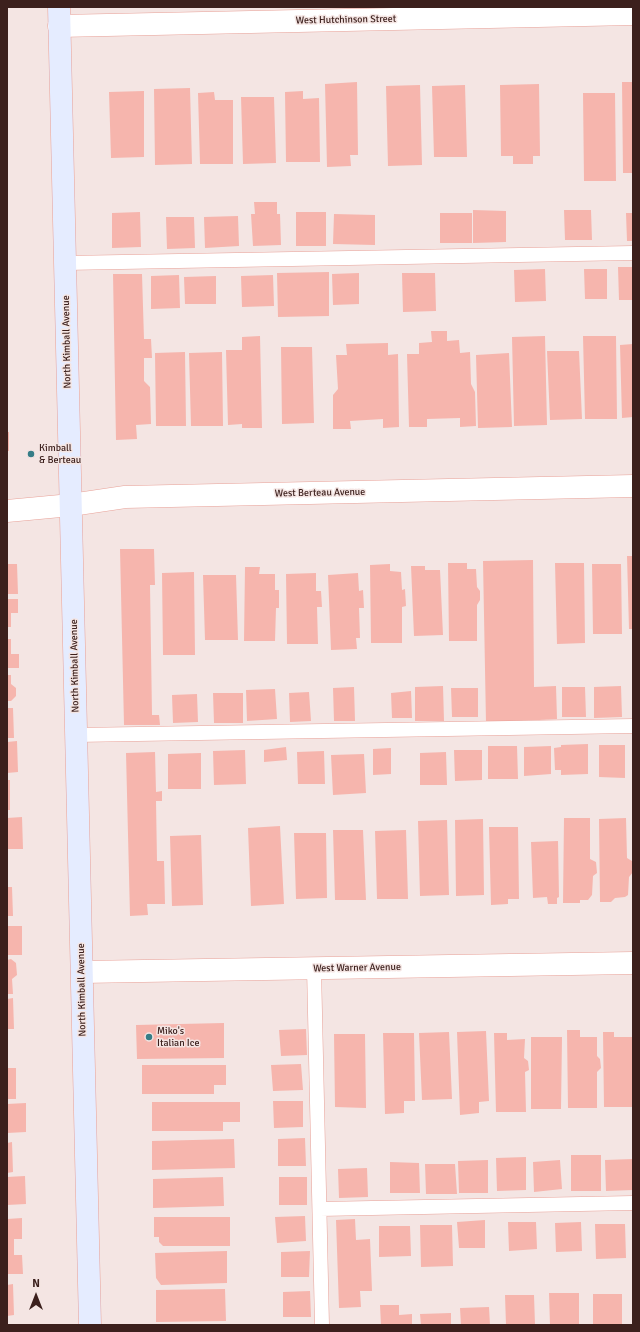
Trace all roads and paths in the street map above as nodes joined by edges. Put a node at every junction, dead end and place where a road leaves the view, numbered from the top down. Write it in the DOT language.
graph roads {
  1 [pos="633,14"];
  2 [pos="59,16"];
  3 [pos="633,253"];
  4 [pos="65,263"];
  5 [pos="633,486"];
  6 [pos="71,505"];
  7 [pos="7,511"];
  8 [pos="633,726"];
  9 [pos="76,735"];
  10 [pos="633,963"];
  11 [pos="314,968"];
  12 [pos="82,972"];
  13 [pos="633,1203"];
  14 [pos="320,1209"];
  15 [pos="90,1325"];
  16 [pos="322,1325"];
  1 -- 2 [label="street, West Hutchinson Street"];
  2 -- 4 [label="street, North Kimball Avenue"];
  3 -- 4 [label="lane"];
  4 -- 6 [label="street, North Kimball Avenue"];
  5 -- 6 [label="street, West Berteau Avenue"];
  6 -- 7 [label="street, West Berteau Avenue"];
  6 -- 9 [label="street, North Kimball Avenue"];
  8 -- 9 [label="lane"];
  9 -- 12 [label="street, North Kimball Avenue"];
  10 -- 11 [label="street, West Warner Avenue"];
  11 -- 12 [label="street, West Warner Avenue"];
  11 -- 14 [label="lane"];
  12 -- 15 [label="street, North Kimball Avenue"];
  13 -- 14 [label="lane"];
  14 -- 16 [label="lane"];
}
